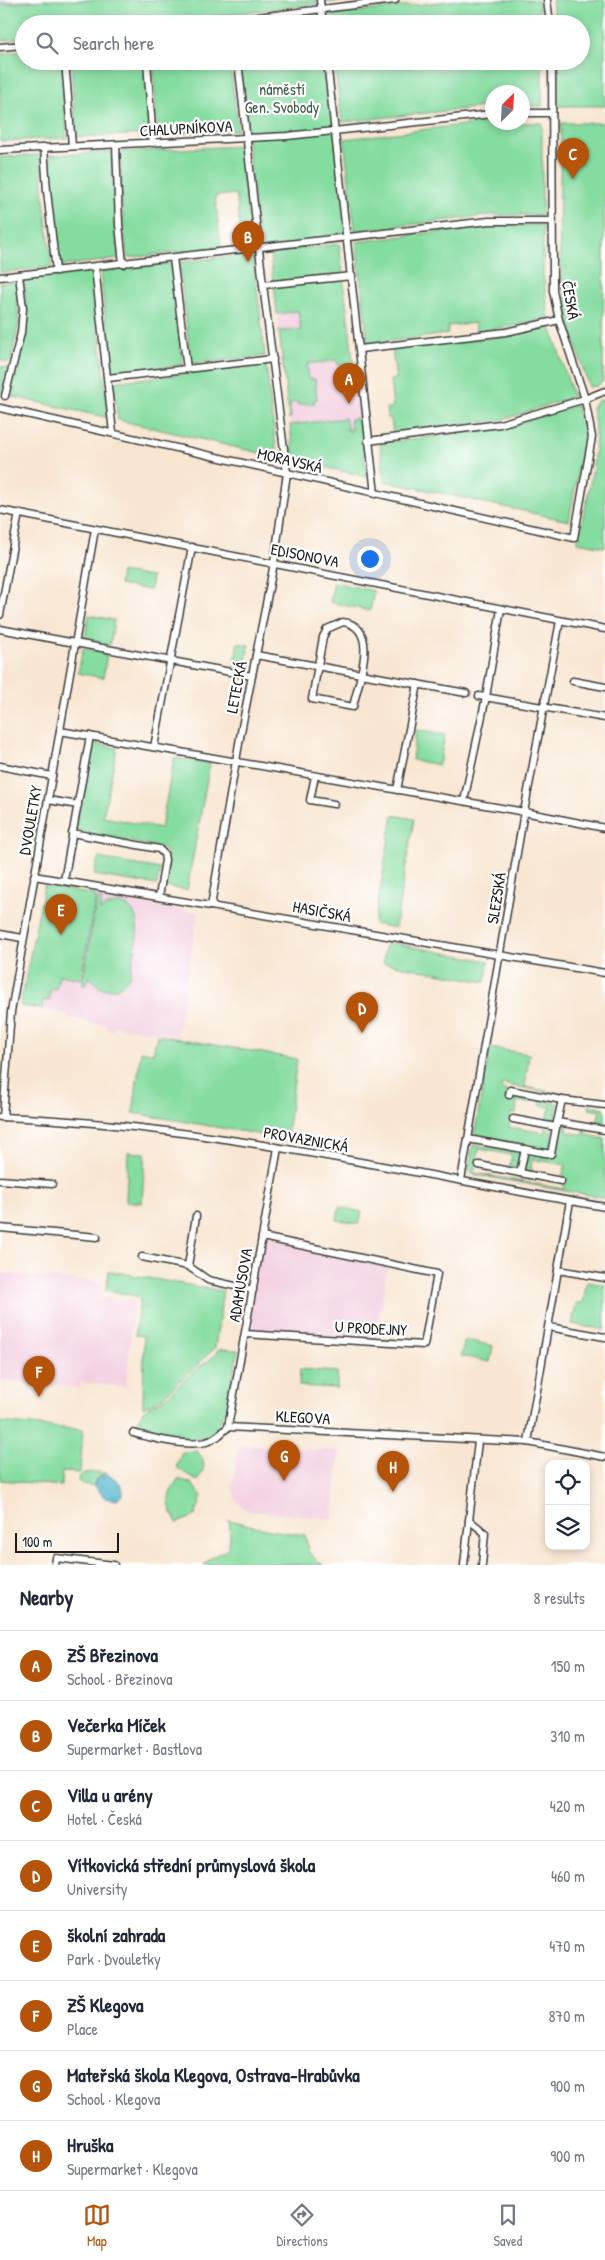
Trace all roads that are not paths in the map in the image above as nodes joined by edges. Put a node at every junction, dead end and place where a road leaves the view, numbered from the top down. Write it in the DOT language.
graph roads {
  1 [pos="320,0"];
  2 [pos="395,0"];
  3 [pos="547,0"];
  4 [pos="322,8"];
  5 [pos="278,15"];
  6 [pos="322,15"];
  7 [pos="549,15"];
  8 [pos="15,46"];
  9 [pos="0,47"];
  10 [pos="66,70"];
  11 [pos="148,70"];
  12 [pos="239,70"];
  13 [pos="328,70"];
  14 [pos="552,70"];
  15 [pos="552,113"];
  16 [pos="530,114"];
  17 [pos="485,115"];
  18 [pos="335,132"];
  19 [pos="247,138"];
  20 [pos="153,143"];
  21 [pos="116,145"];
  22 [pos="72,146"];
  23 [pos="44,147"];
  24 [pos="0,150"];
  25 [pos="552,221"];
  26 [pos="347,238"];
  27 [pos="259,249"];
  28 [pos="173,258"];
  29 [pos="123,264"];
  30 [pos="95,267"];
  31 [pos="56,270"];
  32 [pos="19,275"];
  33 [pos="352,276"];
  34 [pos="0,277"];
  35 [pos="263,285"];
  36 [pos="559,320"];
  37 [pos="360,349"];
  38 [pos="273,359"];
  39 [pos="187,369"];
  40 [pos="108,378"];
  41 [pos="605,391"];
  42 [pos="5,396"];
  43 [pos="585,399"];
  44 [pos="0,408"];
  45 [pos="113,433"];
  46 [pos="368,441"];
  47 [pos="287,473"];
  48 [pos="375,494"];
  49 [pos="0,510"];
  50 [pos="19,514"];
  51 [pos="95,528"];
  52 [pos="574,538"];
  53 [pos="192,547"];
  54 [pos="274,563"];
  55 [pos="501,609"];
  56 [pos="0,615"];
  57 [pos="560,621"];
  58 [pos="605,629"];
  59 [pos="0,630"];
  60 [pos="75,644"];
  61 [pos="256,655"];
  62 [pos="171,662"];
  63 [pos="318,666"];
  64 [pos="360,674"];
  65 [pos="252,676"];
  66 [pos="573,681"];
  67 [pos="418,684"];
  68 [pos="605,687"];
  69 [pos="466,693"];
  70 [pos="483,696"];
  71 [pos="544,707"];
  72 [pos="605,718"];
  73 [pos="60,731"];
  74 [pos="90,736"];
  75 [pos="154,748"];
  76 [pos="235,762"];
  77 [pos="0,766"];
  78 [pos="52,776"];
  79 [pos="314,776"];
  80 [pos="397,790"];
  81 [pos="48,800"];
  82 [pos="464,801"];
  83 [pos="78,804"];
  84 [pos="334,804"];
  85 [pos="524,812"];
  86 [pos="605,828"];
  87 [pos="72,833"];
  88 [pos="34,876"];
  89 [pos="64,881"];
  90 [pos="159,897"];
  91 [pos="211,906"];
  92 [pos="0,934"];
  93 [pos="22,938"];
  94 [pos="500,955"];
  95 [pos="605,973"];
  96 [pos="509,1096"];
  97 [pos="562,1100"];
  98 [pos="605,1105"];
  99 [pos="2,1117"];
  100 [pos="513,1120"];
  101 [pos="557,1125"];
  102 [pos="605,1130"];
  103 [pos="468,1139"];
  104 [pos="278,1148"];
  105 [pos="525,1149"];
  106 [pos="479,1165"];
  107 [pos="520,1173"];
  108 [pos="0,1180"];
  109 [pos="461,1180"];
  110 [pos="561,1181"];
  111 [pos="52,1184"];
  112 [pos="570,1201"];
  113 [pos="605,1207"];
  114 [pos="196,1216"];
  115 [pos="0,1228"];
  116 [pos="97,1237"];
  117 [pos="262,1237"];
  118 [pos="142,1257"];
  119 [pos="188,1266"];
  120 [pos="558,1270"];
  121 [pos="605,1278"];
  122 [pos="253,1290"];
  123 [pos="549,1327"];
  124 [pos="245,1334"];
  125 [pos="605,1337"];
  126 [pos="228,1427"];
  127 [pos="133,1433"];
  128 [pos="478,1441"];
  129 [pos="528,1442"];
  130 [pos="605,1457"];
  131 [pos="469,1520"];
  132 [pos="55,1565"];
  133 [pos="114,1565"];
  134 [pos="464,1565"];
  135 [pos="482,1565"];
  1 -- 4 [label="street"];
  2 -- 4 [label="street"];
  3 -- 7 [label="street"];
  4 -- 5 [label="street"];
  4 -- 6 [label="street"];
  8 -- 9 [label="street"];
  10 -- 22 [label="street"];
  11 -- 20 [label="street"];
  12 -- 19 [label="street, LETECKÁ"];
  13 -- 18 [label="street"];
  14 -- 15 [label="street, ČESKÁ"];
  15 -- 16 [label="street"];
  15 -- 25 [label="street, ČESKÁ"];
  17 -- 18 [label="street, CHALUPNÍKOVA"];
  18 -- 19 [label="street, CHALUPNÍKOVA"];
  18 -- 26 [label="street"];
  19 -- 20 [label="street, CHALUPNÍKOVA"];
  19 -- 27 [label="street, LETECKÁ"];
  20 -- 21 [label="street, CHALUPNÍKOVA"];
  21 -- 22 [label="street, CHALUPNÍKOVA"];
  21 -- 29 [label="street"];
  22 -- 23 [label="street, CHALUPNÍKOVA"];
  23 -- 24 [label="street, CHALUPNÍKOVA"];
  23 -- 31 [label="street"];
  25 -- 26 [label="street"];
  25 -- 36 [label="street, ČESKÁ"];
  26 -- 27 [label="street"];
  26 -- 33 [label="street"];
  27 -- 28 [label="street"];
  27 -- 35 [label="street, LETECKÁ"];
  28 -- 29 [label="street"];
  28 -- 39 [label="street"];
  29 -- 30 [label="street"];
  30 -- 31 [label="street"];
  30 -- 40 [label="street"];
  31 -- 32 [label="street"];
  32 -- 34 [label="street"];
  32 -- 42 [label="street"];
  33 -- 35 [label="street"];
  33 -- 37 [label="street"];
  35 -- 38 [label="street, LETECKÁ"];
  36 -- 37 [label="street"];
  36 -- 43 [label="street, ČESKÁ"];
  37 -- 46 [label="street"];
  38 -- 39 [label="street"];
  38 -- 47 [label="street, LETECKÁ"];
  39 -- 40 [label="street"];
  40 -- 45 [label="street"];
  41 -- 43 [label="street"];
  43 -- 46 [label="street"];
  43 -- 52 [label="street, ČESKÁ"];
  44 -- 45 [label="street, MORAVSKÁ"];
  45 -- 47 [label="street, MORAVSKÁ"];
  46 -- 48 [label="street"];
  47 -- 48 [label="street, MORAVSKÁ"];
  47 -- 54 [label="street, LETECKÁ"];
  48 -- 52 [label="street, MORAVSKÁ"];
  49 -- 50 [label="street, EDISONOVA"];
  50 -- 51 [label="street, EDISONOVA"];
  50 -- 56 [label="street"];
  51 -- 53 [label="street, EDISONOVA"];
  51 -- 60 [label="street, DVOULETKY"];
  53 -- 54 [label="street, EDISONOVA"];
  53 -- 62 [label="street"];
  54 -- 55 [label="street, EDISONOVA"];
  54 -- 61 [label="street, LETECKÁ"];
  55 -- 57 [label="street, EDISONOVA"];
  55 -- 70 [label="street"];
  57 -- 58 [label="street, EDISONOVA"];
  57 -- 71 [label="street, SLEZSKÁ"];
  59 -- 60 [label="street"];
  60 -- 62 [label="street"];
  60 -- 73 [label="street, DVOULETKY"];
  61 -- 63 [label="street"];
  61 -- 65 [label="street, LETECKÁ"];
  62 -- 65 [label="street"];
  62 -- 75 [label="street"];
  63 -- 64 [label="street"];
  63 -- 64 [label="street"];
  63 -- 64 [label="street"];
  64 -- 67 [label="street"];
  65 -- 76 [label="street, LETECKÁ"];
  66 -- 68 [label="street"];
  67 -- 69 [label="street"];
  67 -- 80 [label="street"];
  70 -- 71 [label="street"];
  70 -- 82 [label="street"];
  71 -- 72 [label="street"];
  71 -- 85 [label="street, SLEZSKÁ"];
  73 -- 74 [label="street"];
  73 -- 78 [label="street, DVOULETKY"];
  74 -- 75 [label="street"];
  74 -- 83 [label="street"];
  75 -- 76 [label="street"];
  76 -- 79 [label="street"];
  76 -- 91 [label="street, LETECKÁ"];
  77 -- 78 [label="street"];
  78 -- 81 [label="street, DVOULETKY"];
  79 -- 80 [label="street"];
  79 -- 84 [label="street"];
  80 -- 82 [label="street"];
  81 -- 83 [label="street"];
  81 -- 88 [label="street, DVOULETKY"];
  82 -- 85 [label="street"];
  83 -- 87 [label="street"];
  85 -- 86 [label="street"];
  85 -- 94 [label="street, SLEZSKÁ"];
  87 -- 89 [label="street"];
  87 -- 90 [label="street"];
  88 -- 89 [label="street, HASIČSKÁ"];
  88 -- 93 [label="street, DVOULETKY"];
  89 -- 90 [label="street, HASIČSKÁ"];
  90 -- 91 [label="street, HASIČSKÁ"];
  91 -- 94 [label="street, HASIČSKÁ"];
  92 -- 93 [label="street"];
  93 -- 99 [label="street, DVOULETKY"];
  94 -- 95 [label="street, HASIČSKÁ"];
  94 -- 103 [label="street, SLEZSKÁ"];
  96 -- 97 [label="street"];
  97 -- 98 [label="street"];
  97 -- 101 [label="street"];
  99 -- 104 [label="street, PROVAZNICKÁ"];
  100 -- 101 [label="street"];
  101 -- 102 [label="street"];
  101 -- 105 [label="street"];
  103 -- 105 [label="street"];
  103 -- 109 [label="street, SLEZSKÁ"];
  104 -- 109 [label="street, PROVAZNICKÁ"];
  104 -- 117 [label="street, ADAMUSOVA"];
  105 -- 107 [label="street"];
  106 -- 107 [label="street"];
  107 -- 110 [label="street"];
  108 -- 111 [label="street"];
  109 -- 112 [label="street, PROVAZNICKÁ"];
  112 -- 113 [label="street, PROVAZNICKÁ"];
  112 -- 120 [label="street"];
  114 -- 119 [label="street"];
  115 -- 116 [label="street"];
  117 -- 122 [label="street, ADAMUSOVA"];
  117 -- 124 [label="street, U PRODEJNY"];
  118 -- 119 [label="street"];
  119 -- 122 [label="street"];
  120 -- 121 [label="street"];
  120 -- 123 [label="street"];
  122 -- 124 [label="street, ADAMUSOVA"];
  123 -- 125 [label="street"];
  123 -- 129 [label="street"];
  124 -- 126 [label="street, ADAMUSOVA"];
  126 -- 127 [label="street"];
  126 -- 128 [label="street, KLEGOVA"];
  128 -- 129 [label="street, KLEGOVA"];
  128 -- 131 [label="street"];
  129 -- 130 [label="street, KLEGOVA"];
  131 -- 134 [label="street"];
  131 -- 135 [label="street"];
  132 -- 133 [label="street"];
}
